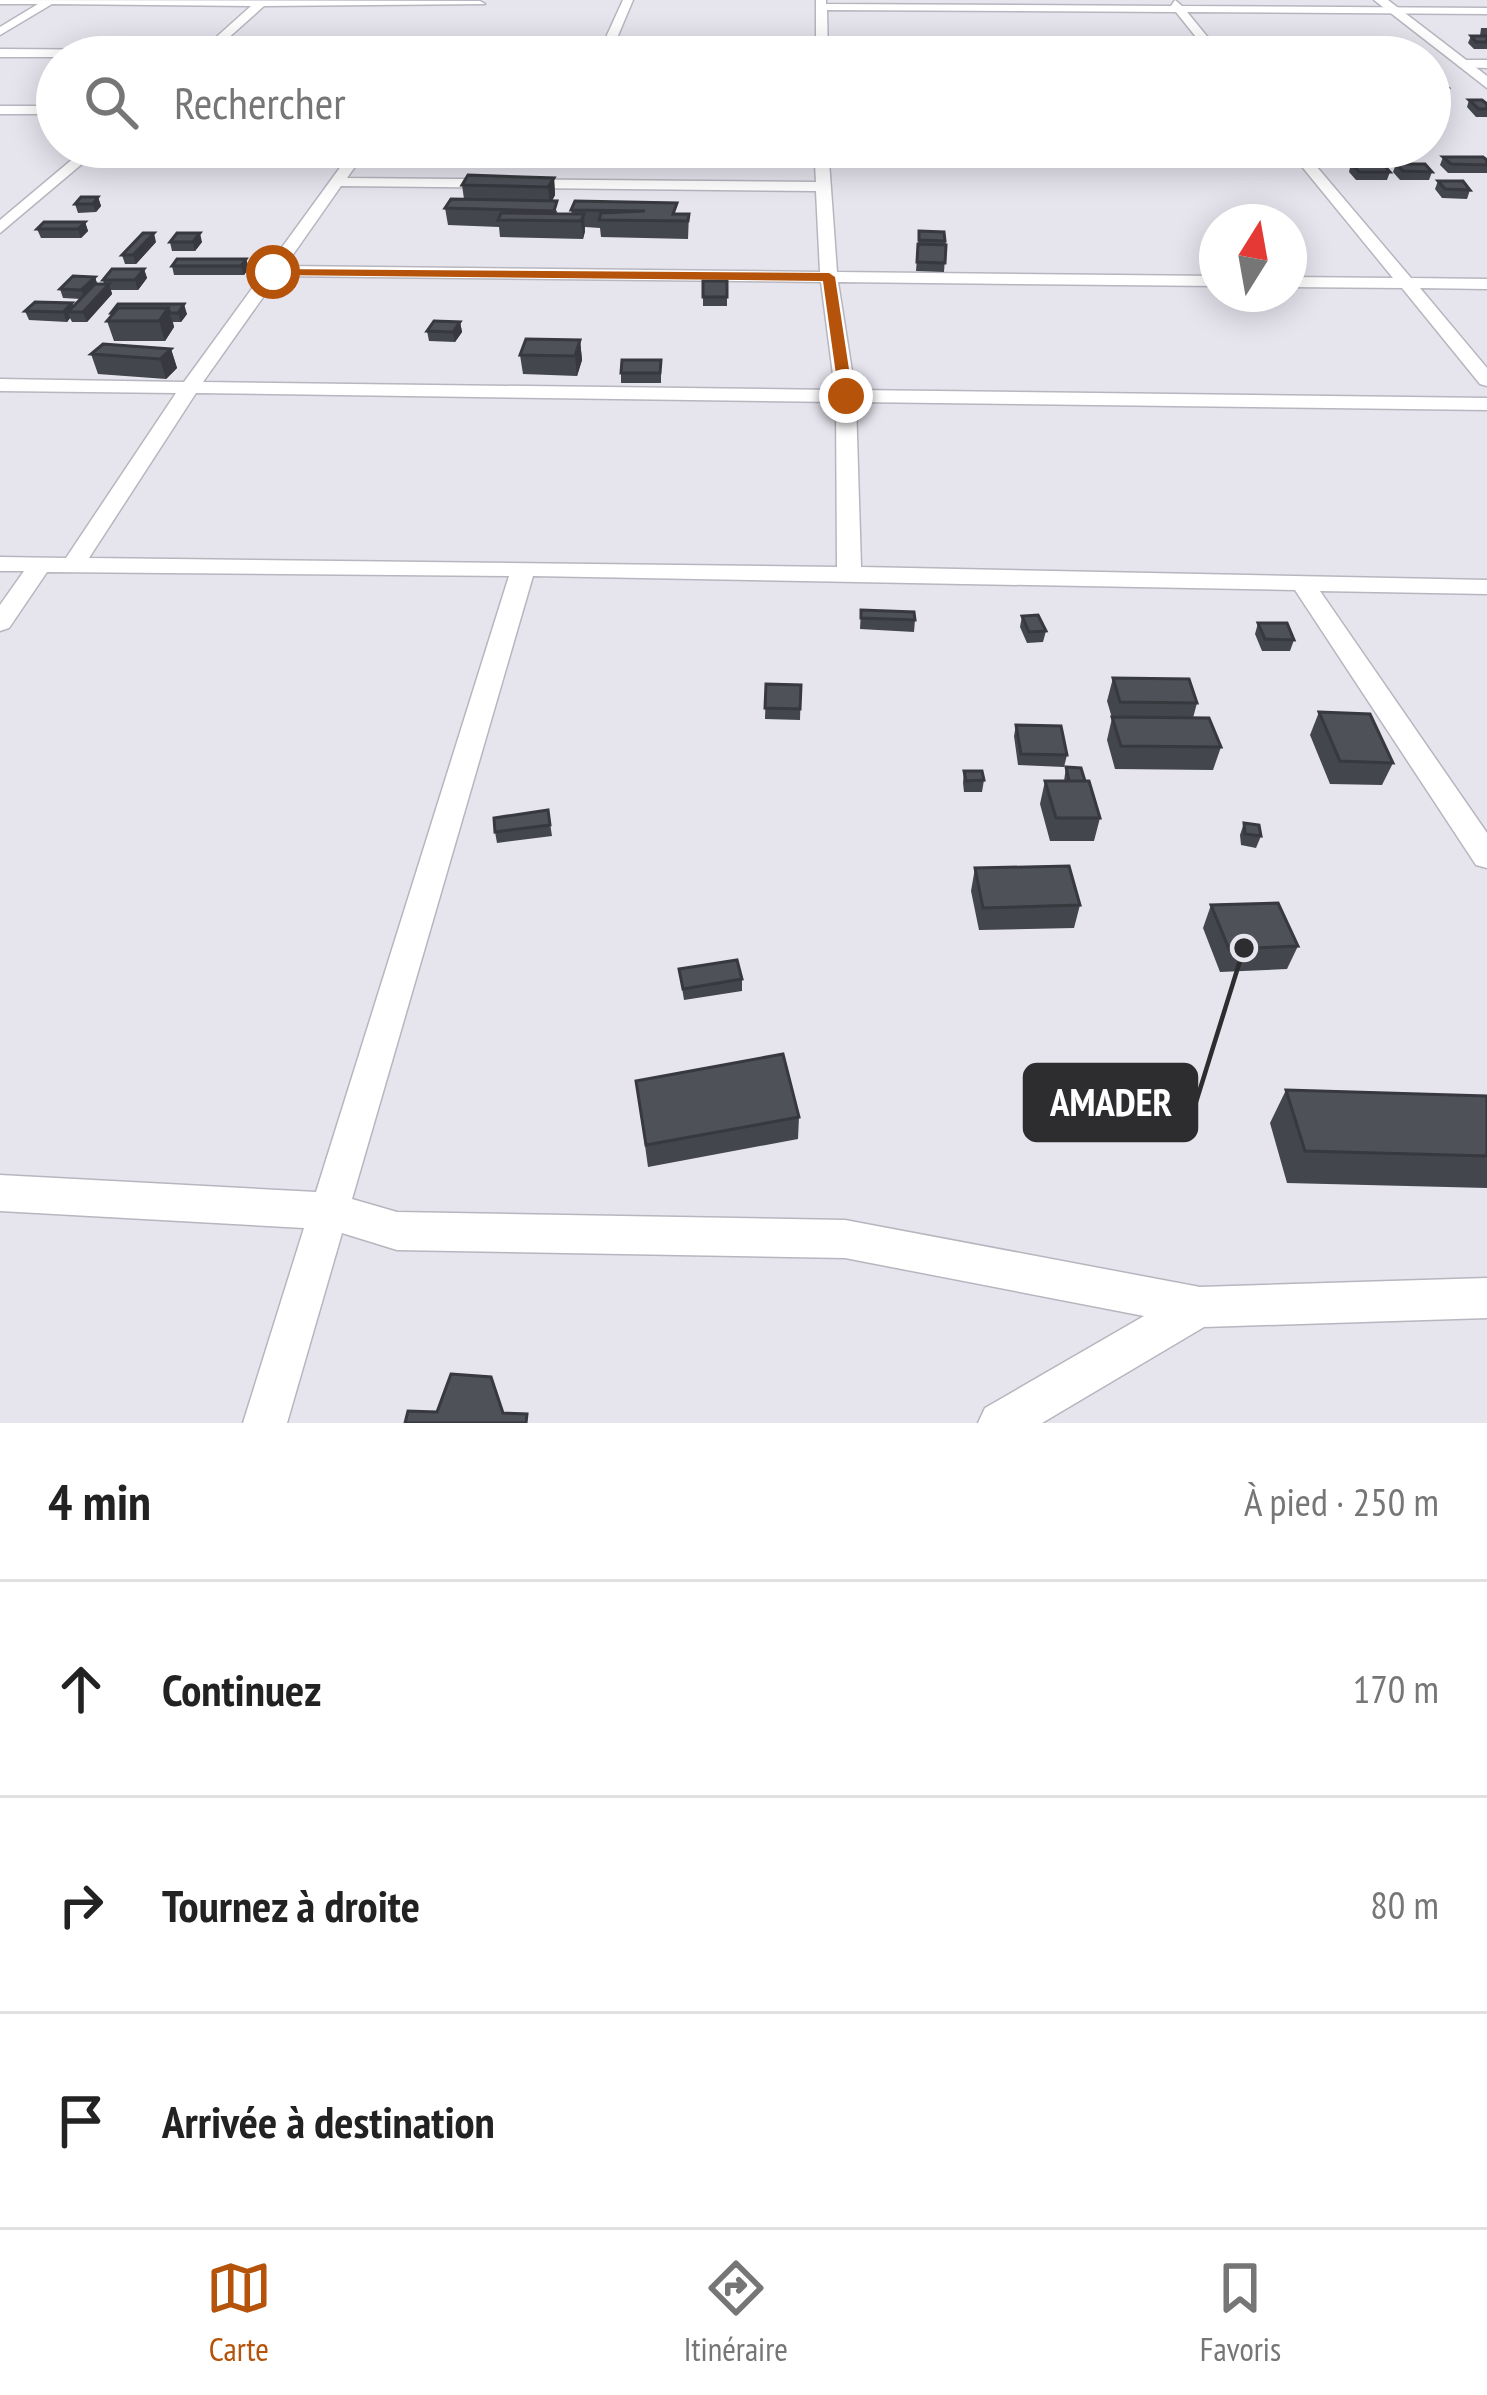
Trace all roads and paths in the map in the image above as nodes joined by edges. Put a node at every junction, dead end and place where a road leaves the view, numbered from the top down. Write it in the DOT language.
graph roads {
  1 [pos="628,0"];
  2 [pos="1380,0"];
  3 [pos="0,1"];
  4 [pos="52,1"];
  5 [pos="263,1"];
  6 [pos="479,4"];
  7 [pos="821,4"];
  8 [pos="982,4"];
  9 [pos="1175,5"];
  10 [pos="1394,10"];
  11 [pos="1487,11"];
  12 [pos="0,32"];
  13 [pos="223,36"];
  14 [pos="613,36"];
  15 [pos="822,36"];
  16 [pos="1201,36"];
  17 [pos="1428,36"];
  18 [pos="0,53"];
  19 [pos="36,53"];
  20 [pos="1451,54"];
  21 [pos="1451,64"];
  22 [pos="1464,64"];
  23 [pos="1487,64"];
  24 [pos="1487,82"];
  25 [pos="0,110"];
  26 [pos="36,110"];
  27 [pos="70,168"];
  28 [pos="347,168"];
  29 [pos="822,168"];
  30 [pos="1310,168"];
  31 [pos="337,182"];
  32 [pos="822,188"];
  33 [pos="0,228"];
  34 [pos="273,272"];
  35 [pos="829,277"];
  36 [pos="1199,281"];
  37 [pos="1307,282"];
  38 [pos="1406,283"];
  39 [pos="1487,284"];
  40 [pos="1487,380"];
  41 [pos="0,385"];
  42 [pos="190,387"];
  43 [pos="846,396"];
  44 [pos="1487,404"];
  45 [pos="0,564"];
  46 [pos="40,565"];
  47 [pos="73,565"];
  48 [pos="523,569"];
  49 [pos="849,575"];
  50 [pos="1303,584"];
  51 [pos="1487,587"];
  52 [pos="0,622"];
  53 [pos="1487,857"];
  54 [pos="0,1193"];
  55 [pos="329,1211"];
  56 [pos="1487,1298"];
  57 [pos="1200,1306"];
  58 [pos="265,1423"];
  59 [pos="1000,1423"];
  1 -- 14 [label="street"];
  2 -- 10 [label="street"];
  3 -- 4 [label="street"];
  4 -- 5 [label="street"];
  4 -- 12 [label="street"];
  5 -- 6 [label="street"];
  5 -- 13 [label="street"];
  7 -- 8 [label="street"];
  7 -- 15 [label="street"];
  8 -- 9 [label="street"];
  9 -- 10 [label="street"];
  9 -- 16 [label="street"];
  10 -- 11 [label="street"];
  10 -- 17 [label="street"];
  18 -- 19 [label="street"];
  20 -- 22 [label="street"];
  21 -- 22 [label="street"];
  22 -- 23 [label="street"];
  22 -- 24 [label="street"];
  25 -- 26 [label="street"];
  27 -- 33 [label="street"];
  28 -- 31 [label="street"];
  29 -- 32 [label="street"];
  30 -- 38 [label="street"];
  31 -- 32 [label="street"];
  31 -- 34 [label="street"];
  32 -- 35 [label="street"];
  34 -- 35 [label="street"];
  34 -- 42 [label="street"];
  35 -- 36 [label="street"];
  35 -- 43 [label="street"];
  37 -- 38 [label="street"];
  38 -- 39 [label="street"];
  38 -- 40 [label="street"];
  41 -- 42 [label="street"];
  42 -- 43 [label="street"];
  42 -- 47 [label="street"];
  43 -- 44 [label="street"];
  43 -- 49 [label="street"];
  45 -- 46 [label="street"];
  46 -- 47 [label="street"];
  46 -- 52 [label="street"];
  47 -- 48 [label="street"];
  48 -- 49 [label="street"];
  48 -- 55 [label="street"];
  49 -- 50 [label="street"];
  50 -- 51 [label="street"];
  50 -- 53 [label="street"];
  54 -- 55 [label="street"];
  55 -- 57 [label="street"];
  55 -- 58 [label="street"];
  56 -- 57 [label="street"];
  57 -- 59 [label="street"];
}
